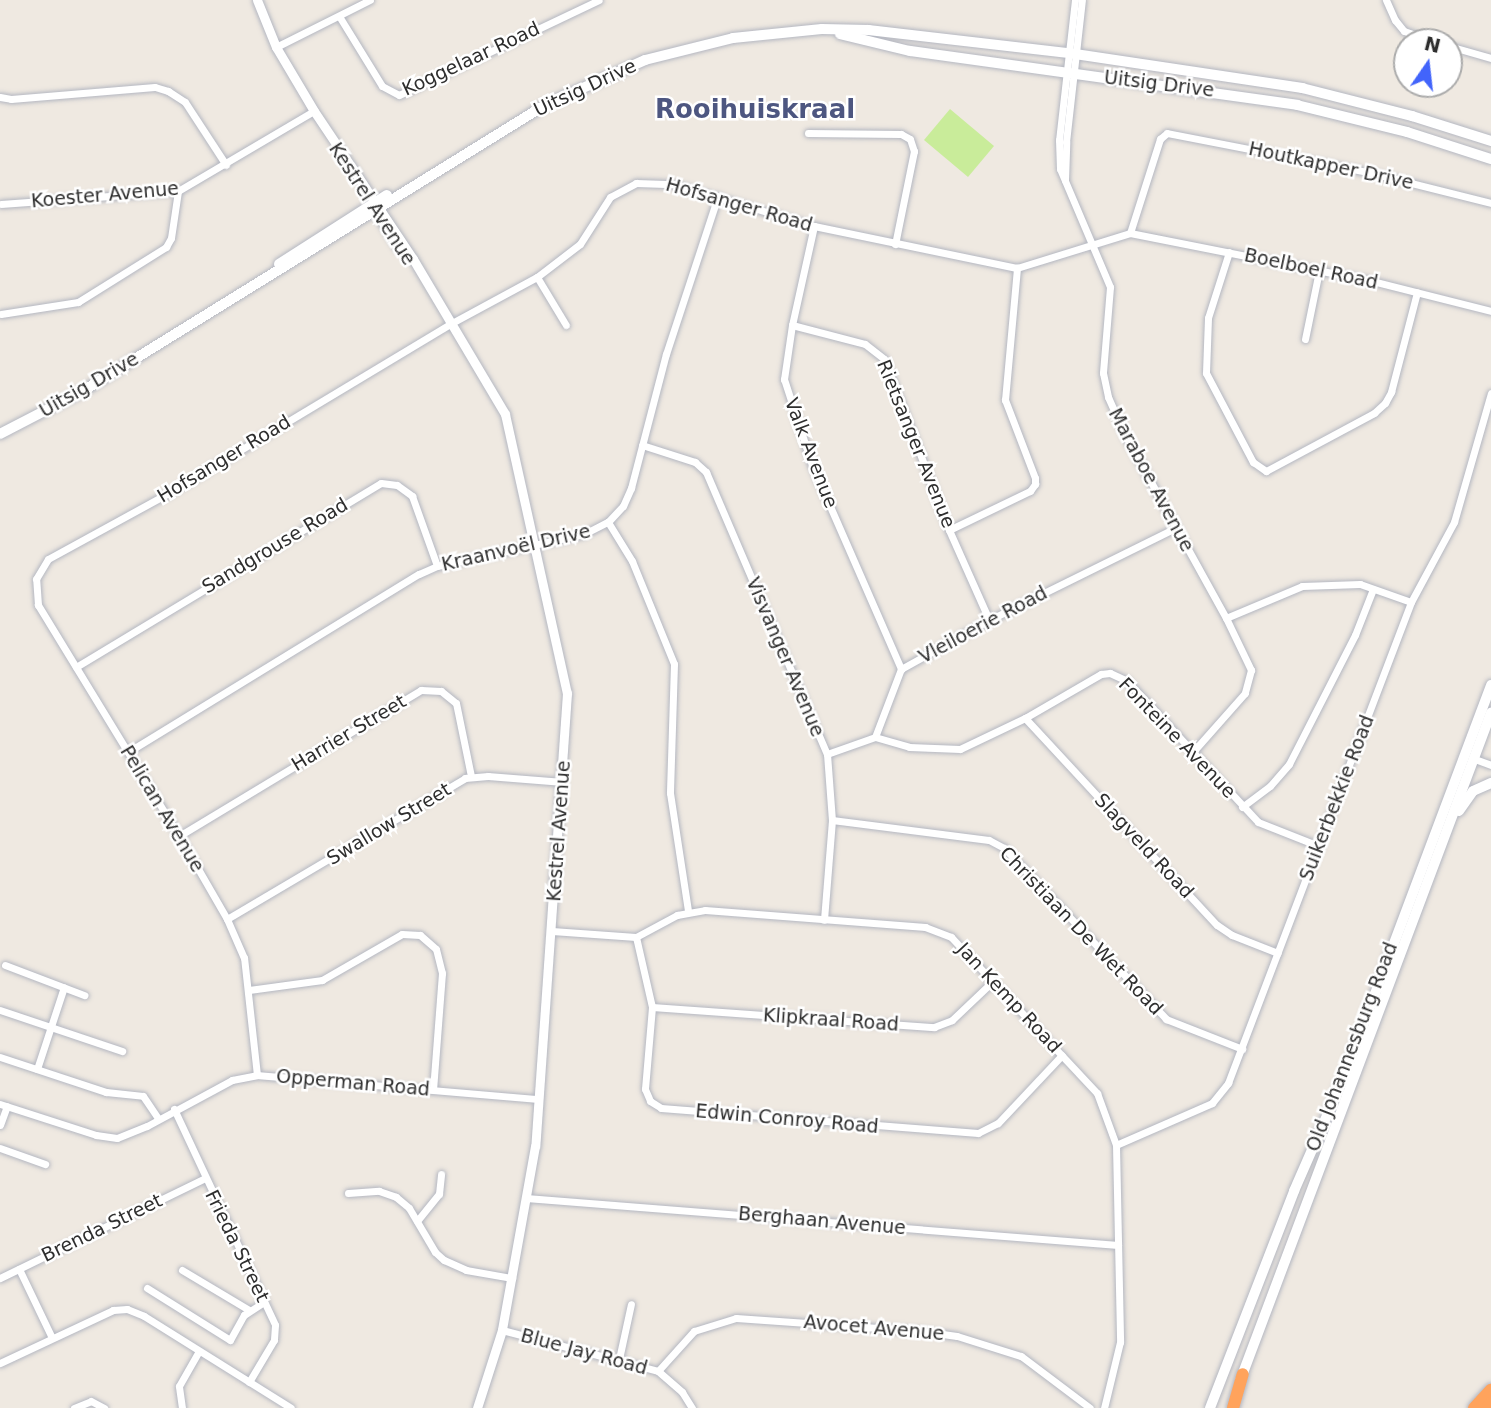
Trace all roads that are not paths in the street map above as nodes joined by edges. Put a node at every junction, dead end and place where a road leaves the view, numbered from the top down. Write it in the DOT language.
graph roads {
  1 [pos="257,0"];
  2 [pos="370,0"];
  3 [pos="599,0"];
  4 [pos="1075,0"];
  5 [pos="1082,0"];
  6 [pos="1385,0"];
  7 [pos="338,16"];
  8 [pos="1402,28"];
  9 [pos="822,29"];
  10 [pos="276,47"];
  11 [pos="1463,50"];
  12 [pos="1072,53"];
  13 [pos="1491,58"];
  14 [pos="1069,73"];
  15 [pos="0,96"];
  16 [pos="314,111"];
  17 [pos="808,133"];
  18 [pos="1491,141"];
  19 [pos="1491,159"];
  20 [pos="226,165"];
  21 [pos="178,191"];
  22 [pos="718,197"];
  23 [pos="1491,203"];
  24 [pos="1,204"];
  25 [pos="374,205"];
  26 [pos="814,226"];
  27 [pos="1130,233"];
  28 [pos="1094,243"];
  29 [pos="895,244"];
  30 [pos="1229,252"];
  31 [pos="1017,268"];
  32 [pos="1319,271"];
  33 [pos="537,276"];
  34 [pos="1417,292"];
  35 [pos="1491,311"];
  36 [pos="1,314"];
  37 [pos="450,324"];
  38 [pos="566,325"];
  39 [pos="792,325"];
  40 [pos="1305,339"];
  41 [pos="1491,393"];
  42 [pos="0,434"];
  43 [pos="642,445"];
  44 [pos="608,522"];
  45 [pos="1175,528"];
  46 [pos="949,530"];
  47 [pos="536,544"];
  48 [pos="48,559"];
  49 [pos="437,566"];
  50 [pos="1373,589"];
  51 [pos="1411,602"];
  52 [pos="1226,618"];
  53 [pos="989,620"];
  54 [pos="76,667"];
  55 [pos="901,669"];
  56 [pos="1491,685"];
  57 [pos="1491,713"];
  58 [pos="1025,718"];
  59 [pos="874,737"];
  60 [pos="128,752"];
  61 [pos="1192,753"];
  62 [pos="827,754"];
  63 [pos="1469,757"];
  64 [pos="1491,765"];
  65 [pos="471,776"];
  66 [pos="563,782"];
  67 [pos="1491,783"];
  68 [pos="1242,807"];
  69 [pos="832,820"];
  70 [pos="179,836"];
  71 [pos="1319,846"];
  72 [pos="1418,904"];
  73 [pos="688,911"];
  74 [pos="227,919"];
  75 [pos="824,920"];
  76 [pos="552,931"];
  77 [pos="636,937"];
  78 [pos="1278,953"];
  79 [pos="5,965"];
  80 [pos="993,981"];
  81 [pos="64,987"];
  82 [pos="249,990"];
  83 [pos="84,995"];
  84 [pos="652,1007"];
  85 [pos="0,1010"];
  86 [pos="52,1028"];
  87 [pos="1242,1049"];
  88 [pos="121,1051"];
  89 [pos="1062,1055"];
  90 [pos="0,1057"];
  91 [pos="37,1069"];
  92 [pos="257,1075"];
  93 [pos="433,1090"];
  94 [pos="538,1099"];
  95 [pos="3,1105"];
  96 [pos="174,1109"];
  97 [pos="158,1118"];
  98 [pos="0,1125"];
  99 [pos="1116,1144"];
  100 [pos="0,1148"];
  101 [pos="45,1164"];
  102 [pos="441,1174"];
  103 [pos="205,1178"];
  104 [pos="348,1194"];
  105 [pos="526,1198"];
  106 [pos="417,1221"];
  107 [pos="1118,1245"];
  108 [pos="19,1269"];
  109 [pos="182,1270"];
  110 [pos="0,1278"];
  111 [pos="512,1278"];
  112 [pos="147,1288"];
  113 [pos="264,1302"];
  114 [pos="631,1304"];
  115 [pos="249,1310"];
  116 [pos="502,1330"];
  117 [pos="52,1338"];
  118 [pos="200,1351"];
  119 [pos="619,1359"];
  120 [pos="0,1363"];
  121 [pos="658,1371"];
  122 [pos="1243,1374"];
  123 [pos="249,1382"];
  124 [pos="1491,1390"];
  125 [pos="1491,1403"];
  126 [pos="74,1408"];
  127 [pos="104,1408"];
  128 [pos="182,1408"];
  129 [pos="291,1408"];
  130 [pos="477,1408"];
  131 [pos="692,1408"];
  132 [pos="1090,1408"];
  133 [pos="1104,1408"];
  134 [pos="1210,1408"];
  135 [pos="1231,1408"];
  136 [pos="1474,1408"];
  137 [pos="1487,1408"];
  1 -- 10 [label="street, Kestrel Avenue"];
  2 -- 7 [label="street"];
  3 -- 7 [label="street, Koggelaar Road"];
  4 -- 12 [label="street, Maraboe Avenue"];
  5 -- 12 [label="street, Maraboe Avenue"];
  6 -- 8 [label="street"];
  7 -- 10 [label="street"];
  9 -- 12 [label="main road, Uitsig Drive"];
  9 -- 14 [label="main road, Uitsig Drive"];
  9 -- 25 [label="main road, Uitsig Drive"];
  10 -- 16 [label="street, Kestrel Avenue"];
  11 -- 13 [label="street"];
  12 -- 14 [label="street, Maraboe Avenue"];
  12 -- 18 [label="main road, Uitsig Drive"];
  14 -- 19 [label="main road, Uitsig Drive"];
  14 -- 28 [label="street, Maraboe Avenue"];
  15 -- 20 [label="street"];
  16 -- 20 [label="street, Koester Avenue"];
  16 -- 25 [label="street, Kestrel Avenue"];
  17 -- 29 [label="street"];
  20 -- 21 [label="street, Koester Avenue"];
  21 -- 24 [label="street, Koester Avenue"];
  21 -- 36 [label="street"];
  22 -- 26 [label="street, Hofsanger Road"];
  22 -- 33 [label="street, Hofsanger Road"];
  22 -- 43 [label="street, Kraanvoël Drive"];
  23 -- 27 [label="street, Houtkapper Drive"];
  25 -- 37 [label="street, Kestrel Avenue"];
  25 -- 42 [label="main road, Uitsig Drive"];
  26 -- 29 [label="street, Hofsanger Road"];
  26 -- 39 [label="street, Valk Avenue"];
  27 -- 28 [label="street, Hofsanger Road"];
  27 -- 30 [label="street, Boelboel Road"];
  28 -- 31 [label="street, Hofsanger Road"];
  28 -- 45 [label="street, Maraboe Avenue"];
  29 -- 31 [label="street, Hofsanger Road"];
  30 -- 32 [label="street, Boelboel Road"];
  30 -- 34 [label="street"];
  31 -- 46 [label="street"];
  32 -- 34 [label="street, Boelboel Road"];
  32 -- 40 [label="street"];
  33 -- 37 [label="street, Hofsanger Road"];
  33 -- 38 [label="street"];
  34 -- 35 [label="street, Boelboel Road"];
  37 -- 47 [label="street, Kestrel Avenue"];
  37 -- 48 [label="street, Hofsanger Road"];
  39 -- 46 [label="street, Rietsanger Avenue"];
  39 -- 55 [label="street, Valk Avenue"];
  41 -- 51 [label="street, Suikerbekkie Road"];
  43 -- 44 [label="street, Kraanvoël Drive"];
  43 -- 62 [label="street, Visvanger Avenue"];
  44 -- 47 [label="street, Kraanvoël Drive"];
  44 -- 73 [label="street"];
  45 -- 52 [label="street, Maraboe Avenue"];
  45 -- 53 [label="street, Vleiloerie Road"];
  46 -- 53 [label="street, Rietsanger Avenue"];
  47 -- 49 [label="street, Kraanvoël Drive"];
  47 -- 66 [label="street, Kestrel Avenue"];
  48 -- 54 [label="street, Pelican Avenue"];
  49 -- 54 [label="street, Sandgrouse Road"];
  49 -- 60 [label="street, Kraanvoël Drive"];
  50 -- 51 [label="street"];
  50 -- 52 [label="street"];
  50 -- 68 [label="street"];
  51 -- 71 [label="street, Suikerbekkie Road"];
  52 -- 61 [label="street, Maraboe Avenue"];
  53 -- 55 [label="street, Vleiloerie Road"];
  54 -- 60 [label="street, Pelican Avenue"];
  55 -- 59 [label="street, Vleiloerie Road"];
  56 -- 63 [label="main road, Old Johannesburg Road"];
  57 -- 63 [label="main road, Old Johannesburg Road"];
  58 -- 59 [label="street, Fonteine Avenue"];
  58 -- 61 [label="street, Fonteine Avenue"];
  58 -- 78 [label="street, Slagveld Road"];
  59 -- 62 [label="street"];
  60 -- 70 [label="street, Pelican Avenue"];
  61 -- 68 [label="street, Fonteine Avenue"];
  62 -- 69 [label="street, Visvanger Avenue"];
  63 -- 64 [label="street"];
  63 -- 72 [label="main road, Old Johannesburg Road"];
  63 -- 134 [label="main road, Old Johannesburg Road"];
  65 -- 66 [label="street, Swallow Street"];
  65 -- 70 [label="street, Harrier Street"];
  65 -- 74 [label="street, Swallow Street"];
  66 -- 76 [label="street, Kestrel Avenue"];
  67 -- 72 [label="main road"];
  68 -- 71 [label="street, Fonteine Avenue"];
  69 -- 75 [label="street, Visvanger Avenue"];
  69 -- 87 [label="street, Christiaan De Wet Road"];
  70 -- 74 [label="street, Pelican Avenue"];
  71 -- 78 [label="street, Suikerbekkie Road"];
  72 -- 122 [label="main road, Old Johannesburg Road"];
  73 -- 75 [label="street, Jan Kemp Road"];
  73 -- 77 [label="street"];
  74 -- 82 [label="street, Pelican Avenue"];
  75 -- 80 [label="street, Jan Kemp Road"];
  76 -- 77 [label="street"];
  76 -- 94 [label="street, Kestrel Avenue"];
  77 -- 84 [label="street, Edwin Conroy Road"];
  78 -- 87 [label="street, Suikerbekkie Road"];
  79 -- 81 [label="street"];
  80 -- 84 [label="street, Klipkraal Road"];
  80 -- 89 [label="street, Jan Kemp Road"];
  81 -- 83 [label="street"];
  81 -- 86 [label="street"];
  82 -- 92 [label="street, Pelican Avenue"];
  82 -- 93 [label="street"];
  84 -- 89 [label="street, Edwin Conroy Road"];
  85 -- 86 [label="street"];
  86 -- 88 [label="street"];
  86 -- 91 [label="street"];
  87 -- 99 [label="street, Suikerbekkie Road"];
  89 -- 99 [label="street, Jan Kemp Road"];
  90 -- 91 [label="street"];
  91 -- 97 [label="street"];
  92 -- 93 [label="street, Opperman Road"];
  92 -- 96 [label="street, Opperman Road"];
  93 -- 94 [label="street, Opperman Road"];
  94 -- 105 [label="street, Kestrel Avenue"];
  95 -- 97 [label="street, Opperman Road"];
  95 -- 98 [label="street"];
  96 -- 97 [label="street, Opperman Road"];
  96 -- 103 [label="street, Frieda Street"];
  99 -- 107 [label="street, Jan Kemp Road"];
  100 -- 101 [label="street"];
  102 -- 106 [label="street"];
  103 -- 108 [label="street, Brenda Street"];
  103 -- 113 [label="street, Frieda Street"];
  104 -- 106 [label="street"];
  105 -- 107 [label="street, Berghaan Avenue"];
  105 -- 111 [label="street, Kestrel Avenue"];
  106 -- 111 [label="street"];
  107 -- 133 [label="street, Jan Kemp Road"];
  108 -- 110 [label="street, Brenda Street"];
  108 -- 117 [label="street"];
  109 -- 115 [label="street"];
  111 -- 116 [label="street, Kestrel Avenue"];
  112 -- 115 [label="street"];
  113 -- 115 [label="street"];
  113 -- 123 [label="street, Frieda Street"];
  114 -- 119 [label="street"];
  116 -- 119 [label="street, Blue Jay Road"];
  116 -- 130 [label="street, Kestrel Avenue"];
  117 -- 118 [label="street"];
  117 -- 120 [label="street"];
  118 -- 123 [label="street"];
  118 -- 128 [label="street"];
  119 -- 121 [label="street, Blue Jay Road"];
  121 -- 131 [label="street, Blue Jay Road"];
  121 -- 132 [label="street, Avocet Avenue"];
  122 -- 135 [label="highway"];
  123 -- 129 [label="street"];
  124 -- 136 [label="highway"];
  125 -- 137 [label="highway"];
  126 -- 127 [label="street"];
}
